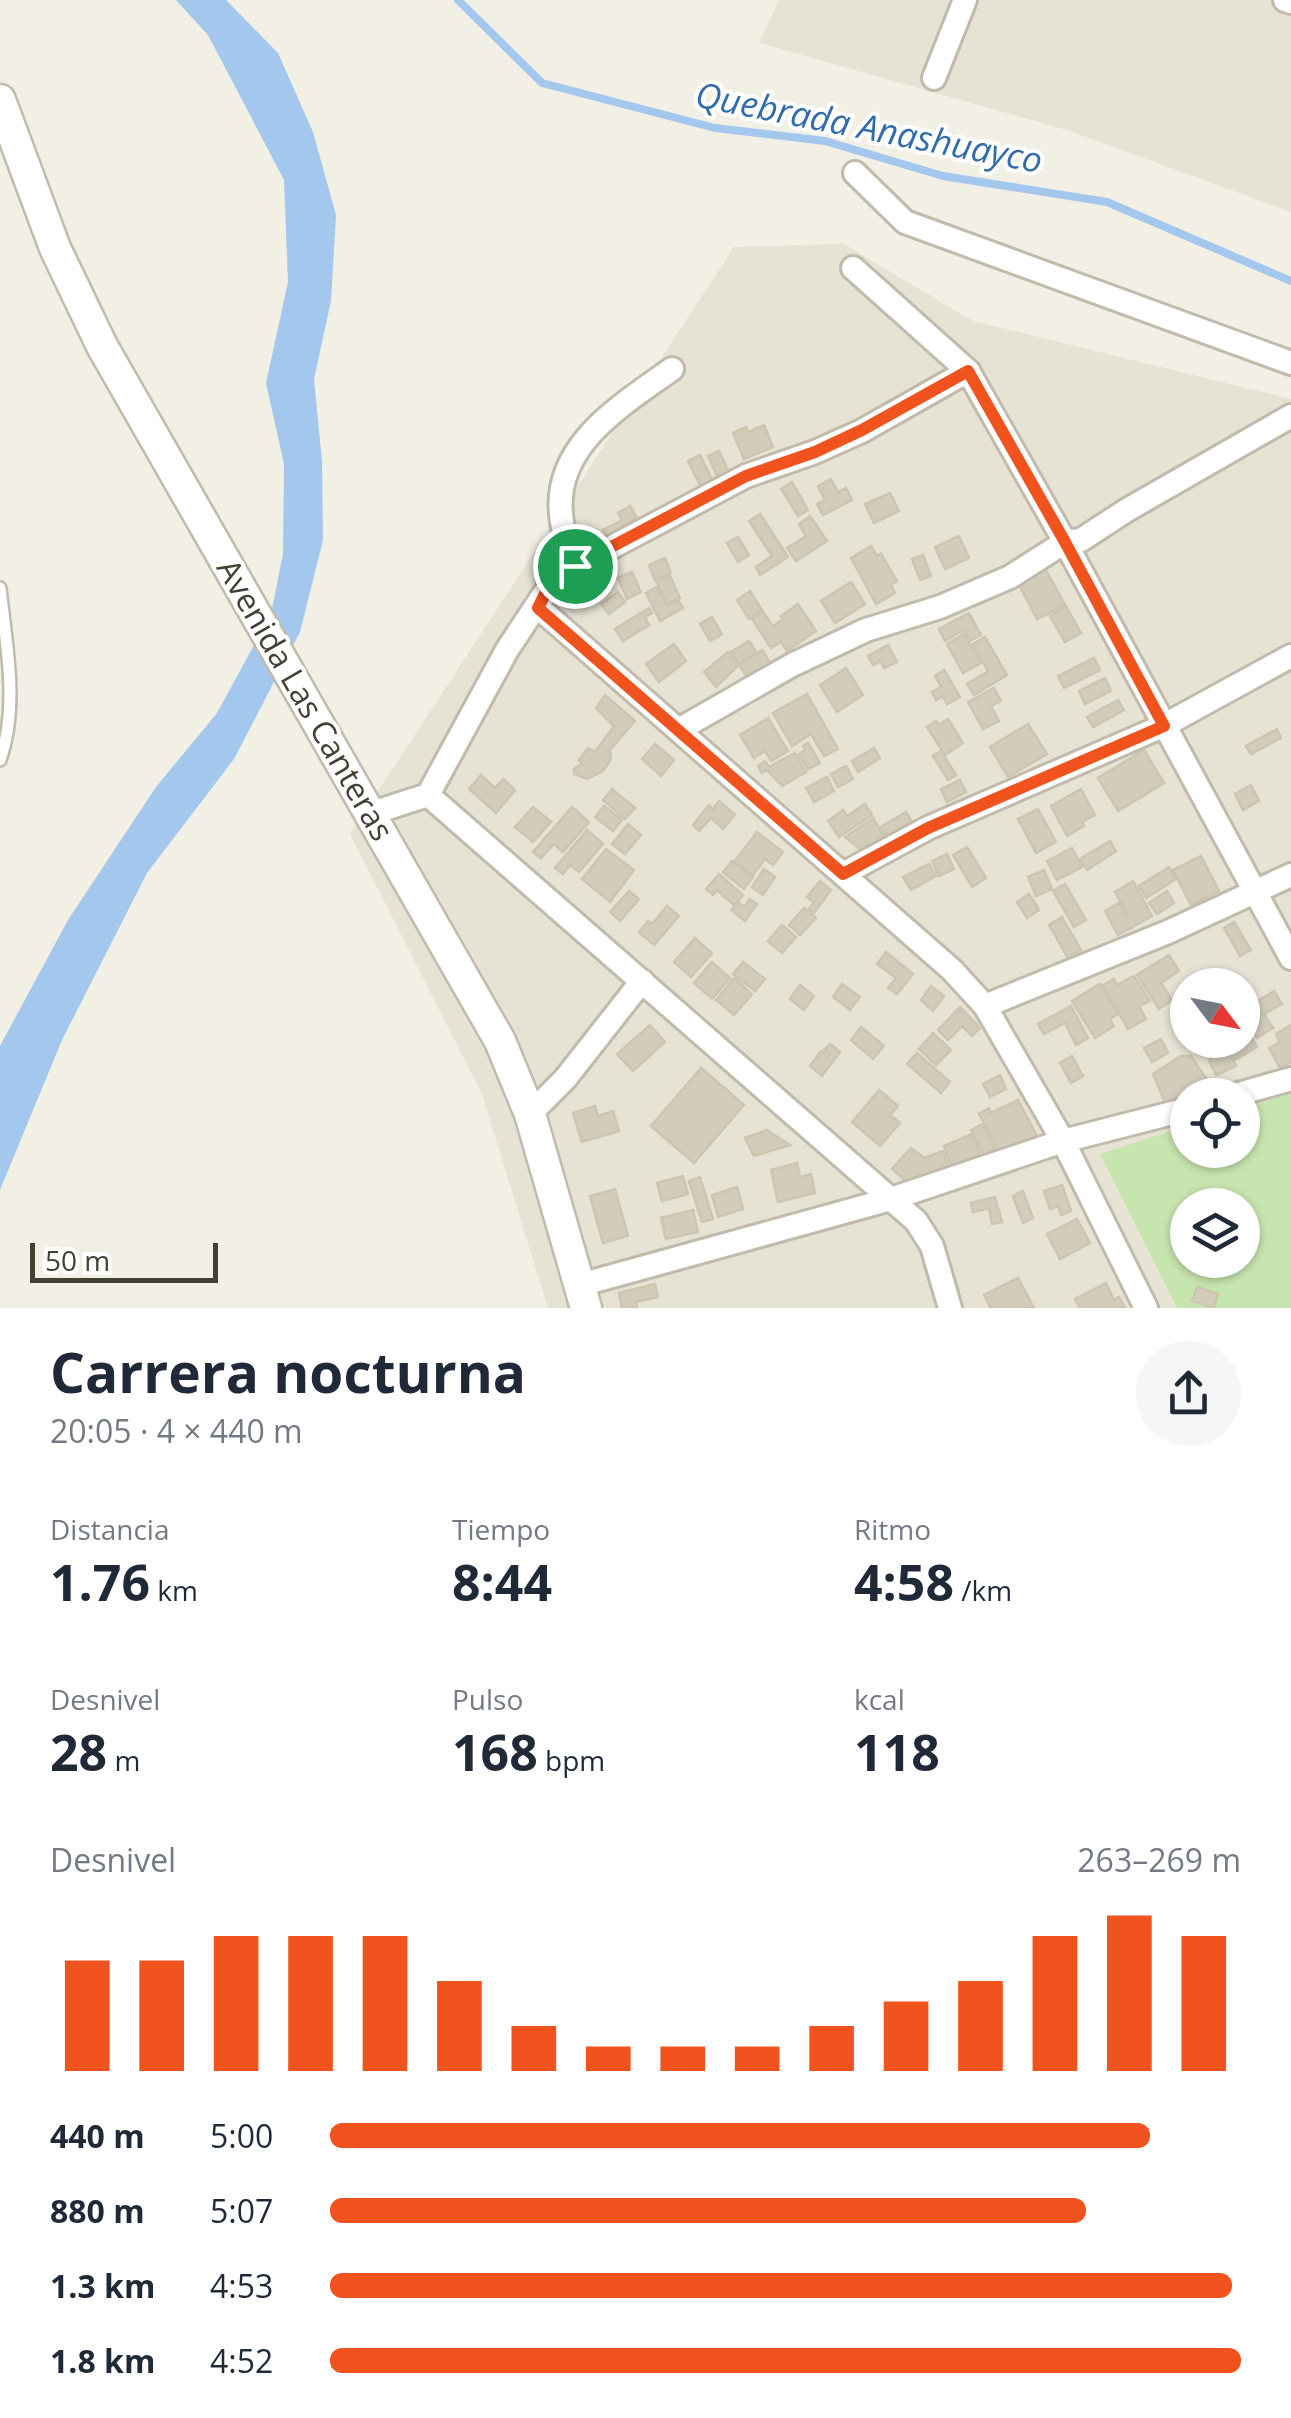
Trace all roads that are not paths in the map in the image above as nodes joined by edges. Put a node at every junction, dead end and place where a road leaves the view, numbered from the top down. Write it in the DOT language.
graph roads {
  1 [pos="965,0"];
  2 [pos="934,78"];
  3 [pos="0,100"];
  4 [pos="854,172"];
  5 [pos="853,268"];
  6 [pos="1291,363"];
  7 [pos="672,369"];
  8 [pos="968,371"];
  9 [pos="1291,416"];
  10 [pos="1065,542"];
  11 [pos="575,566"];
  12 [pos="0,588"];
  13 [pos="538,608"];
  14 [pos="1291,656"];
  15 [pos="1164,726"];
  16 [pos="680,729"];
  17 [pos="0,760"];
  18 [pos="428,795"];
  19 [pos="372,813"];
  20 [pos="843,874"];
  21 [pos="1291,876"];
  22 [pos="1256,893"];
  23 [pos="1291,958"];
  24 [pos="642,981"];
  25 [pos="985,1006"];
  26 [pos="1291,1079"];
  27 [pos="1260,1088"];
  28 [pos="530,1114"];
  29 [pos="1170,1114"];
  30 [pos="1062,1142"];
  31 [pos="891,1199"];
  32 [pos="583,1297"];
  33 [pos="950,1308"];
  34 [pos="1146,1308"];
  1 -- 2 [label="street"];
  3 -- 19 [label="street, Avenida Las Canteras"];
  4 -- 6 [label="street"];
  5 -- 8 [label="street"];
  7 -- 11 [label="street"];
  8 -- 10 [label="street"];
  8 -- 11 [label="street"];
  9 -- 10 [label="street"];
  10 -- 15 [label="street"];
  10 -- 16 [label="street"];
  11 -- 13 [label="street"];
  12 -- 17 [label="lane"];
  13 -- 16 [label="street"];
  13 -- 18 [label="street"];
  14 -- 15 [label="street"];
  15 -- 20 [label="street"];
  15 -- 22 [label="street"];
  16 -- 20 [label="street"];
  18 -- 19 [label="street"];
  18 -- 24 [label="street"];
  19 -- 28 [label="street, Avenida Las Canteras"];
  20 -- 25 [label="street"];
  21 -- 22 [label="street"];
  22 -- 23 [label="street"];
  22 -- 25 [label="street"];
  24 -- 28 [label="street"];
  24 -- 31 [label="street"];
  25 -- 30 [label="street"];
  26 -- 27 [label="street"];
  28 -- 32 [label="street, Avenida Las Canteras"];
  29 -- 30 [label="street"];
  30 -- 31 [label="street"];
  30 -- 34 [label="street"];
  31 -- 32 [label="street"];
  31 -- 33 [label="street"];
}
